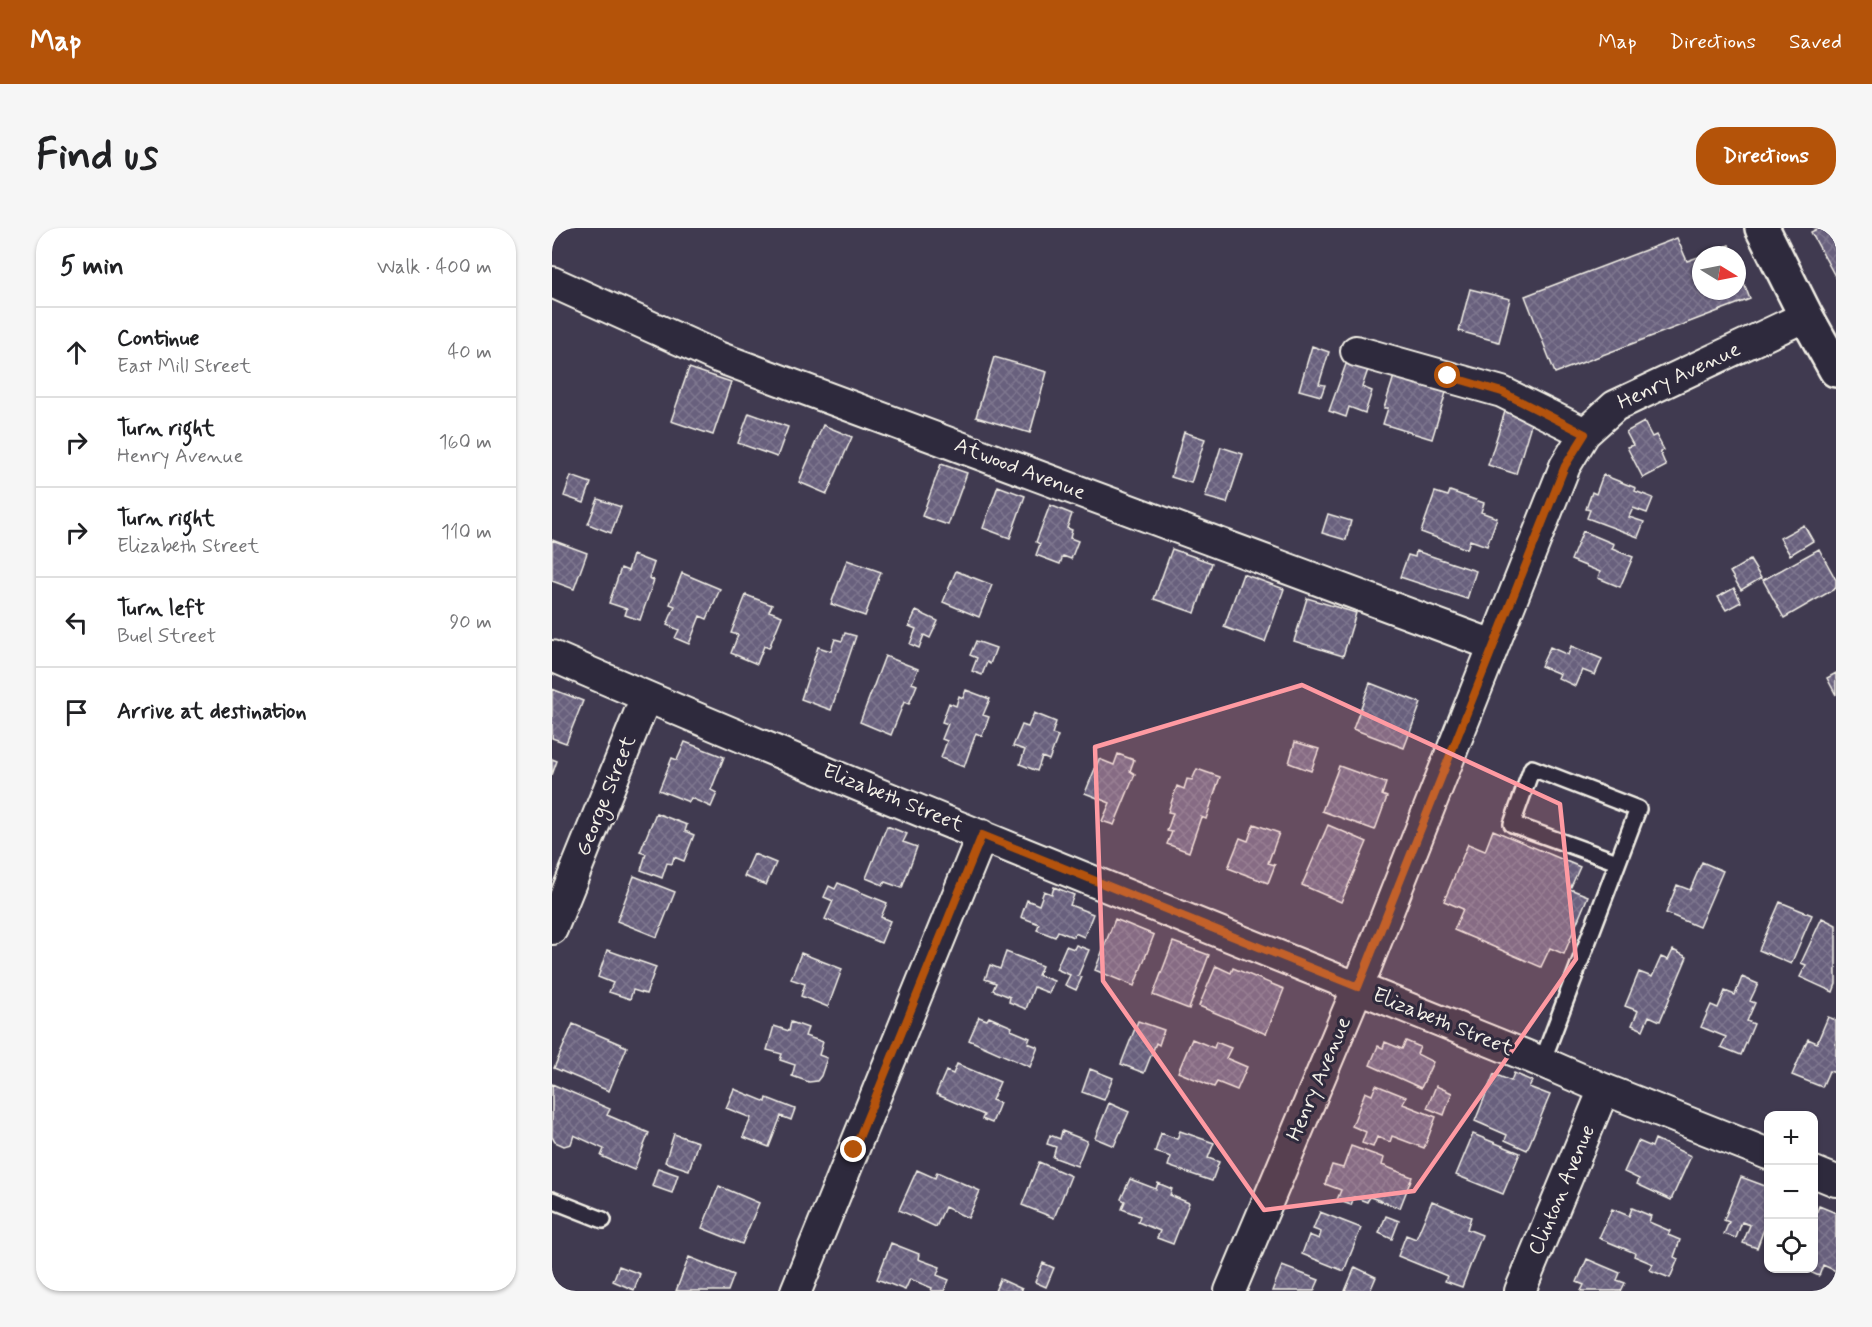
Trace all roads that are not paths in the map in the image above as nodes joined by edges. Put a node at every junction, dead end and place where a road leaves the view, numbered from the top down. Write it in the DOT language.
graph roads {
  1 [pos="1766,235"];
  2 [pos="552,282"];
  3 [pos="1806,316"];
  4 [pos="1356,351"];
  5 [pos="1832,354"];
  6 [pos="1585,434"];
  7 [pos="1493,645"];
  8 [pos="552,656"];
  9 [pos="646,697"];
  10 [pos="982,835"];
  11 [pos="1617,862"];
  12 [pos="552,929"];
  13 [pos="1358,987"];
  14 [pos="1542,1062"];
  15 [pos="1604,1089"];
  16 [pos="1764,1152"];
  17 [pos="1818,1174"];
  18 [pos="1836,1181"];
  19 [pos="552,1200"];
  20 [pos="603,1220"];
  21 [pos="796,1291"];
  22 [pos="1230,1291"];
  23 [pos="1520,1291"];
  1 -- 3 [label="highway"];
  2 -- 7 [label="street, Atwood Avenue"];
  3 -- 5 [label="highway"];
  3 -- 6 [label="street, Henry Avenue"];
  4 -- 6 [label="street"];
  6 -- 7 [label="street, Henry Avenue"];
  7 -- 13 [label="street, Henry Avenue"];
  8 -- 9 [label="street, Elizabeth Street"];
  9 -- 10 [label="street, Elizabeth Street"];
  9 -- 12 [label="street, George Street"];
  10 -- 13 [label="street, Elizabeth Street"];
  10 -- 21 [label="street"];
  11 -- 11 [label="lane"];
  11 -- 14 [label="lane"];
  13 -- 14 [label="street, Elizabeth Street"];
  13 -- 22 [label="street, Henry Avenue"];
  14 -- 15 [label="street, Elizabeth Street"];
  15 -- 16 [label="street, Elizabeth Street"];
  15 -- 23 [label="street, Clinton Avenue"];
  17 -- 18 [label="street"];
  19 -- 20 [label="lane"];
}
